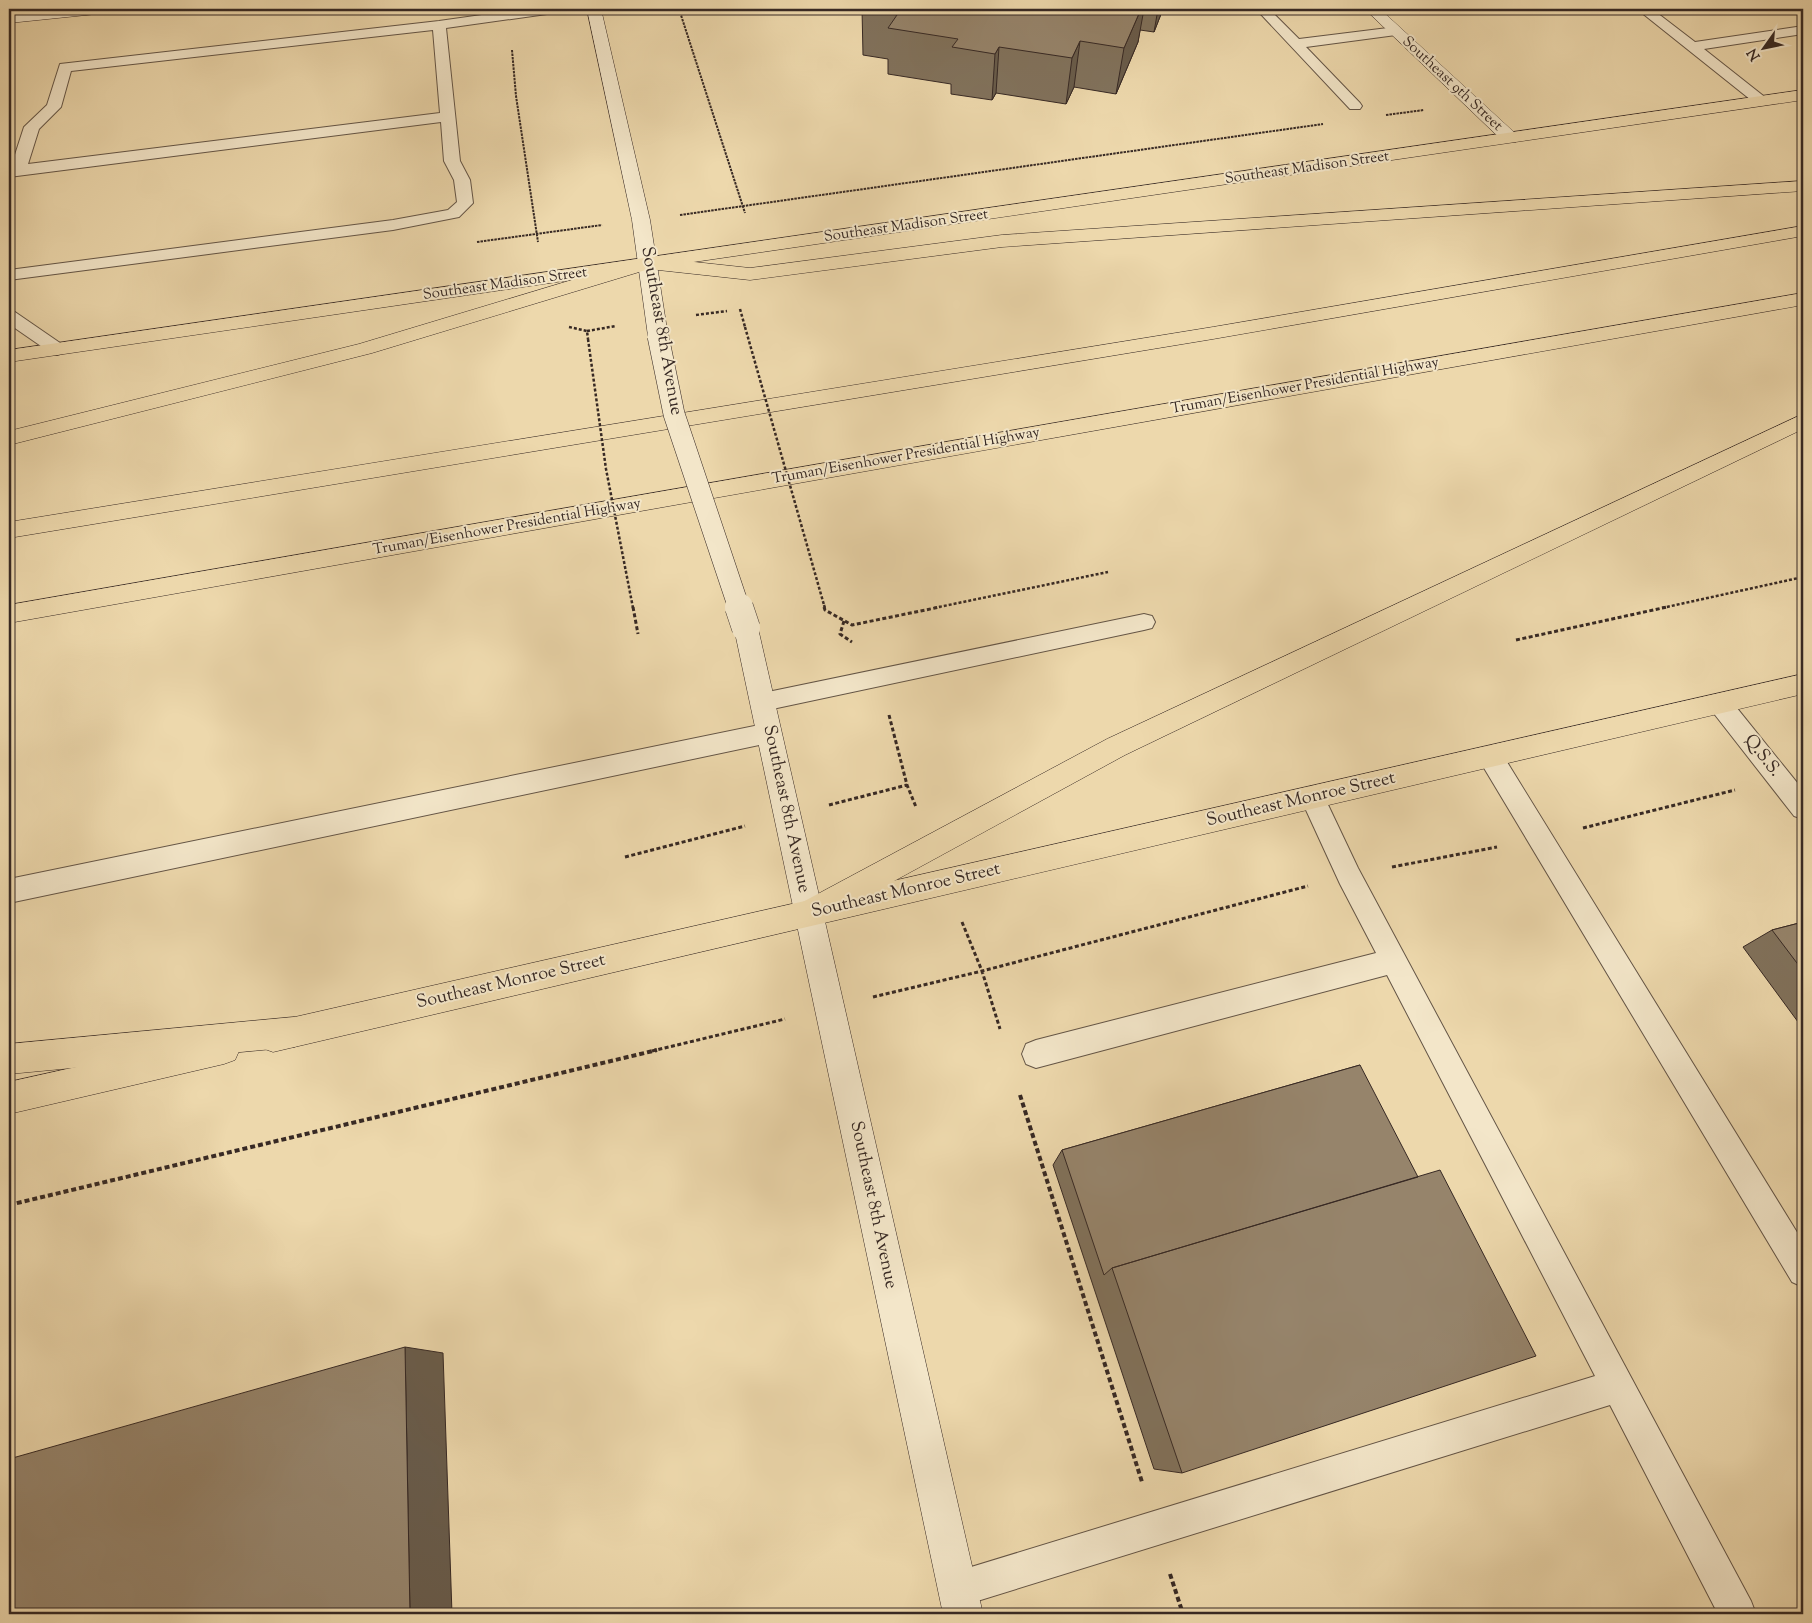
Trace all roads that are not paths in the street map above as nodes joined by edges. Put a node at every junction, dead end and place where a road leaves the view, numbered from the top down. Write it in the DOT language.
graph roads {
  1 [pos="106,9"];
  2 [pos="554,9"];
  3 [pos="594,9"];
  4 [pos="1262,9"];
  5 [pos="1372,9"];
  6 [pos="1644,9"];
  7 [pos="9,19"];
  8 [pos="439,25"];
  9 [pos="1803,30"];
  10 [pos="1396,31"];
  11 [pos="1296,44"];
  12 [pos="1693,47"];
  13 [pos="1803,95"];
  14 [pos="1761,101"];
  15 [pos="1355,106"];
  16 [pos="448,117"];
  17 [pos="1510,138"];
  18 [pos="14,171"];
  19 [pos="1803,186"];
  20 [pos="1803,231"];
  21 [pos="648,262"];
  22 [pos="9,275"];
  23 [pos="548,285"];
  24 [pos="1803,299"];
  25 [pos="9,316"];
  26 [pos="57,349"];
  27 [pos="9,356"];
  28 [pos="1803,421"];
  29 [pos="9,438"];
  30 [pos="9,530"];
  31 [pos="9,614"];
  32 [pos="1144,622"];
  33 [pos="1803,684"];
  34 [pos="763,702"];
  35 [pos="1720,704"];
  36 [pos="769,733"];
  37 [pos="1490,756"];
  38 [pos="1312,797"];
  39 [pos="1803,808"];
  40 [pos="9,891"];
  41 [pos="809,913"];
  42 [pos="1394,961"];
  43 [pos="294,1032"];
  44 [pos="1036,1054"];
  45 [pos="9,1059"];
  46 [pos="9,1098"];
  47 [pos="1803,1272"];
  48 [pos="1618,1386"];
  49 [pos="961,1602"];
  50 [pos="1738,1614"];
  1 -- 7 [label="main road"];
  2 -- 8 [label="lane"];
  3 -- 21 [label="main road, Southeast 8th Avenue"];
  4 -- 11 [label="lane"];
  5 -- 10 [label="main road, Southeast 9th Street"];
  6 -- 12 [label="lane"];
  8 -- 16 [label="lane"];
  8 -- 18 [label="lane"];
  9 -- 12 [label="lane"];
  10 -- 11 [label="lane"];
  10 -- 17 [label="main road, Southeast 9th Street"];
  11 -- 15 [label="lane"];
  12 -- 14 [label="lane"];
  13 -- 14 [label="main road, Southeast Madison Street"];
  14 -- 17 [label="main road, Southeast Madison Street"];
  16 -- 18 [label="lane"];
  16 -- 22 [label="lane"];
  17 -- 21 [label="main road, Southeast Madison Street"];
  19 -- 21 [label="main road"];
  20 -- 30 [label="main road"];
  21 -- 23 [label="main road"];
  21 -- 34 [label="main road, Southeast 8th Avenue, bridge"];
  23 -- 26 [label="main road, Southeast Madison Street"];
  23 -- 29 [label="main road"];
  24 -- 31 [label="main road, Truman/Eisenhower Presidential Highway"];
  25 -- 26 [label="lane"];
  26 -- 27 [label="main road, Southeast Madison Street"];
  28 -- 41 [label="main road"];
  32 -- 34 [label="lane"];
  33 -- 35 [label="main road, Southeast Monroe Street"];
  34 -- 36 [label="main road, Southeast 8th Avenue"];
  35 -- 37 [label="main road, Southeast Monroe Street"];
  35 -- 39 [label="lane, Q.S.S."];
  36 -- 40 [label="lane"];
  36 -- 41 [label="main road, Southeast 8th Avenue"];
  37 -- 38 [label="main road, Southeast Monroe Street"];
  37 -- 47 [label="lane"];
  38 -- 41 [label="main road, Southeast Monroe Street"];
  38 -- 42 [label="lane"];
  41 -- 43 [label="main road, Southeast Monroe Street"];
  41 -- 49 [label="main road, Southeast 8th Avenue"];
  42 -- 44 [label="lane"];
  42 -- 48 [label="lane"];
  43 -- 45 [label="main road"];
  43 -- 46 [label="main road, Southeast Monroe Street"];
  48 -- 49 [label="lane"];
  48 -- 50 [label="lane"];
}
